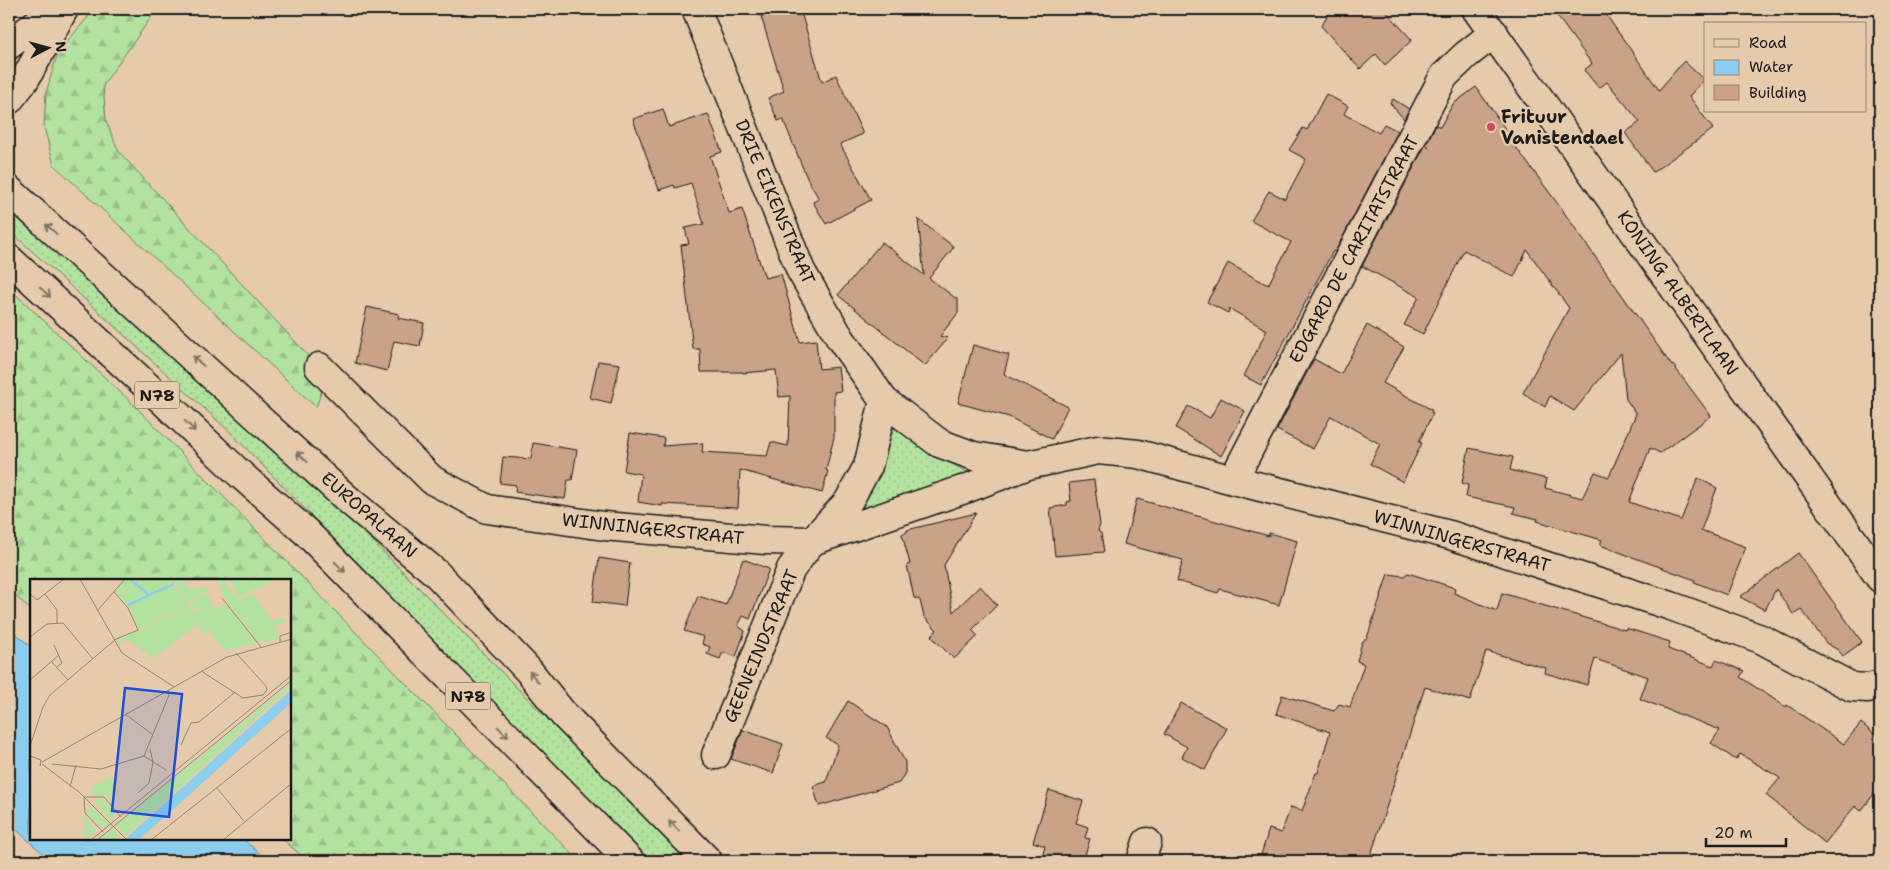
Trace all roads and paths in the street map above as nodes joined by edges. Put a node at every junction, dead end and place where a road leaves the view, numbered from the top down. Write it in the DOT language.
graph roads {
  1 [pos="55,9"];
  2 [pos="64,9"];
  3 [pos="696,9"];
  4 [pos="1476,9"];
  5 [pos="1494,33"];
  6 [pos="9,45"];
  7 [pos="9,100"];
  8 [pos="9,190"];
  9 [pos="9,259"];
  10 [pos="319,367"];
  11 [pos="884,401"];
  12 [pos="1028,465"];
  13 [pos="1233,480"];
  14 [pos="812,541"];
  15 [pos="1880,578"];
  16 [pos="1880,685"];
  17 [pos="716,755"];
  18 [pos="630,861"];
  19 [pos="708,861"];
  1 -- 6 [label="street"];
  2 -- 7 [label="street"];
  3 -- 11 [label="street, DRIE EIKENSTRAAT"];
  4 -- 5 [label="street, KONING ALBERTLAAN"];
  5 -- 13 [label="street, EDGARD DE CARITATSTRAAT"];
  5 -- 15 [label="street, KONING ALBERTLAAN"];
  19 -- 8 [label="street, EUROPALAAN, one-way"];
  9 -- 18 [label="street, N78, one-way"];
  10 -- 14 [label="street, WINNINGERSTRAAT"];
  11 -- 12 [label="street, WINNINGERSTRAAT"];
  11 -- 14 [label="street"];
  12 -- 13 [label="street, WINNINGERSTRAAT"];
  12 -- 14 [label="street, WINNINGERSTRAAT"];
  13 -- 16 [label="street, WINNINGERSTRAAT"];
  14 -- 17 [label="street, GEENEINDSTRAAT"];
}
